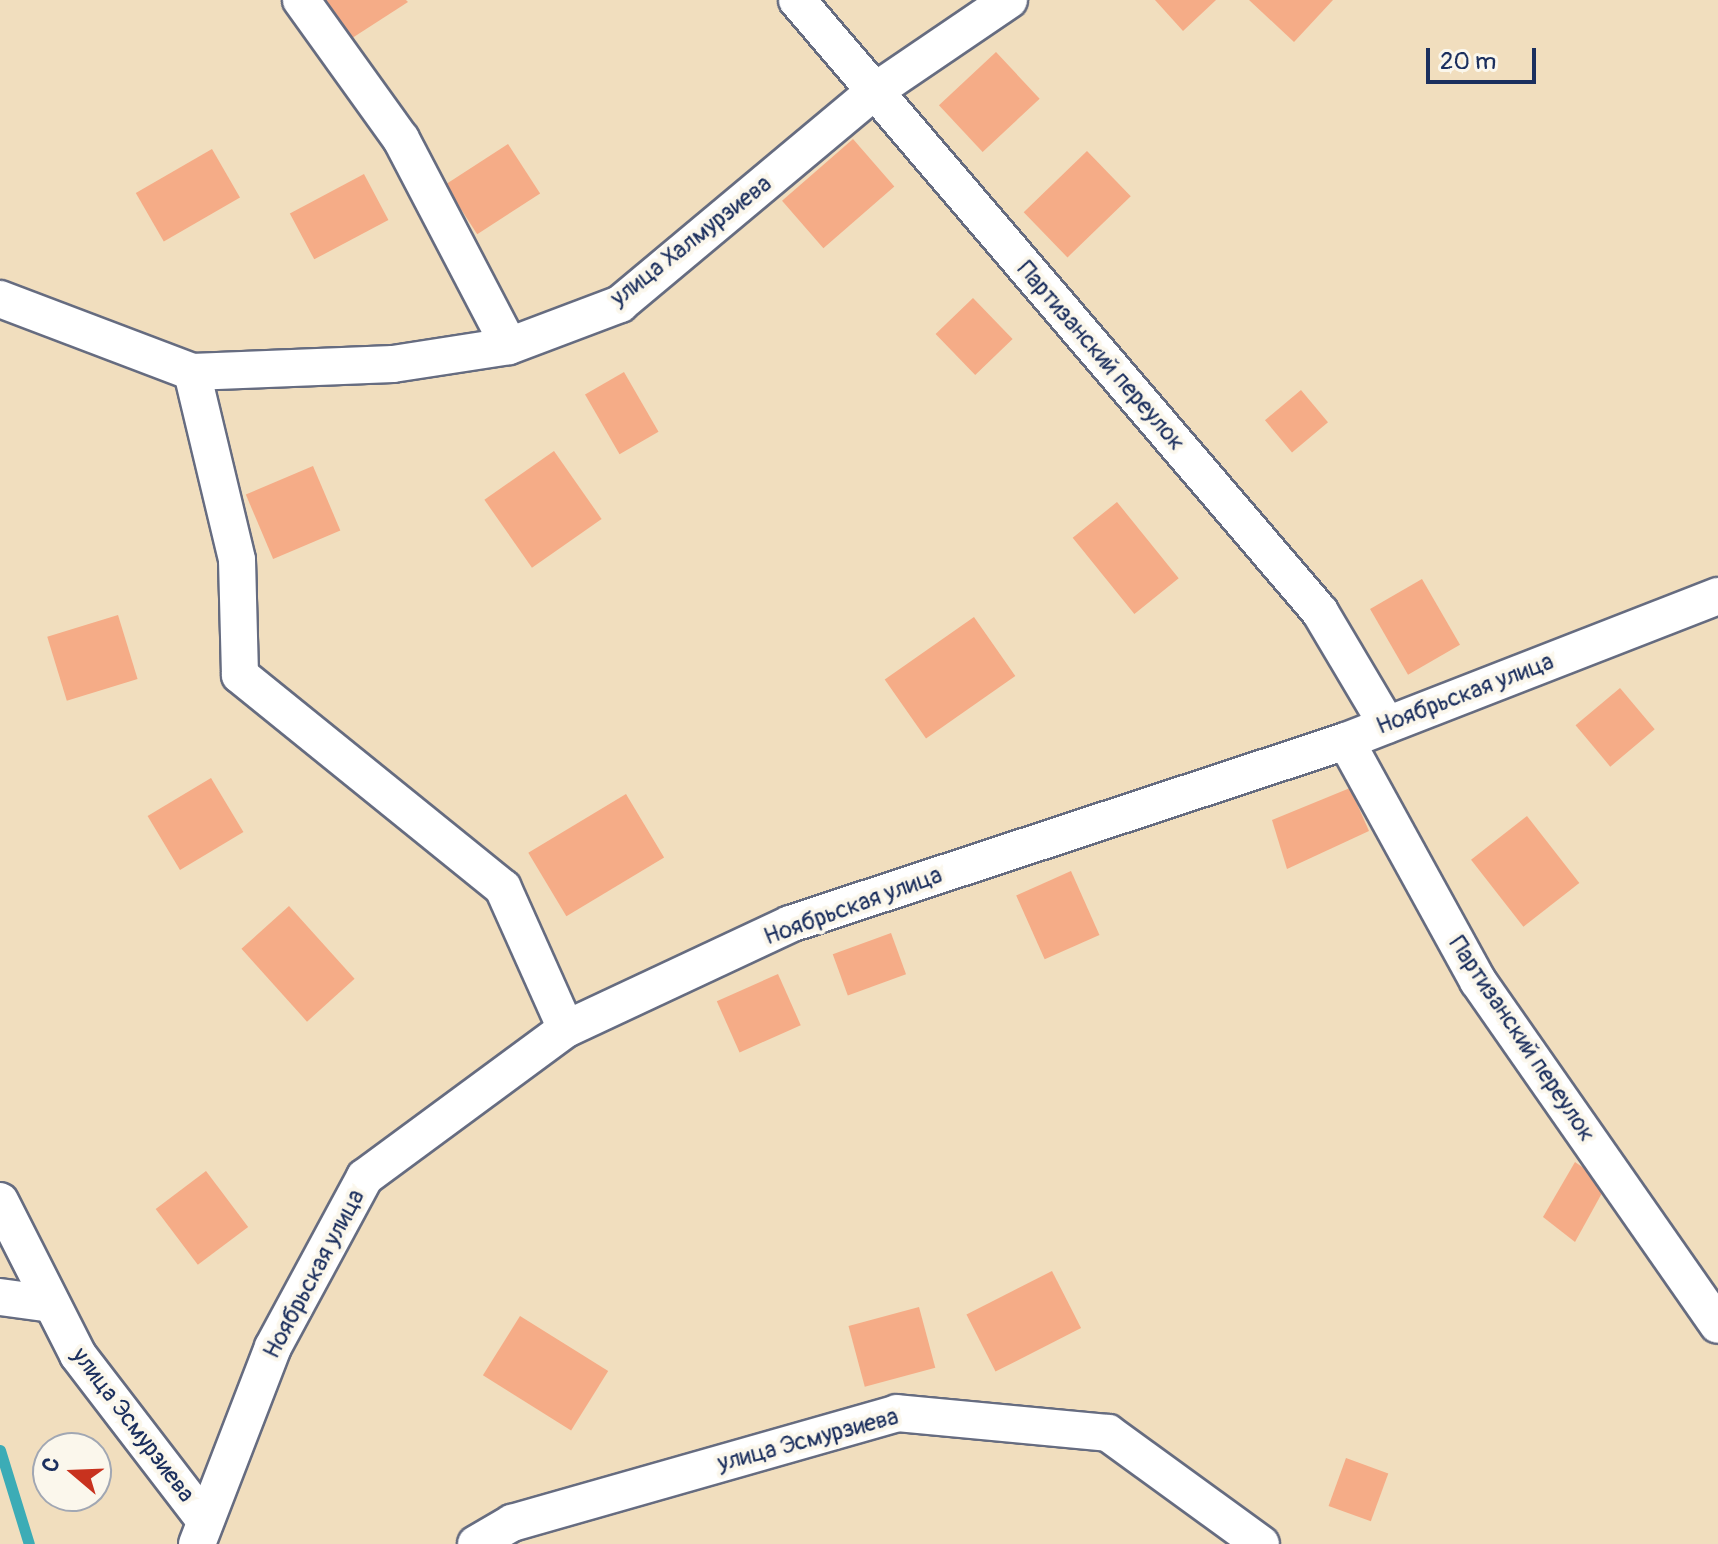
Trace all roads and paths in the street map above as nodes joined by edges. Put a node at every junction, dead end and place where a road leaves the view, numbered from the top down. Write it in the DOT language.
graph roads {
  1 [pos="301,0"];
  2 [pos="797,0"];
  3 [pos="1009,0"];
  4 [pos="875,91"];
  5 [pos="0,299"];
  6 [pos="509,346"];
  7 [pos="192,372"];
  8 [pos="1718,596"];
  9 [pos="1387,725"];
  10 [pos="1346,741"];
  11 [pos="566,1029"];
  12 [pos="0,1201"];
  13 [pos="0,1297"];
  14 [pos="52,1304"];
  15 [pos="1718,1325"];
  16 [pos="201,1532"];
  17 [pos="476,1544"];
  18 [pos="1261,1544"];
  1 -- 6 [label="street"];
  2 -- 4 [label="street, Партизанский переулок"];
  3 -- 4 [label="street, улица Халмурзиева"];
  4 -- 6 [label="street, улица Халмурзиева"];
  4 -- 9 [label="street, Партизанский переулок"];
  5 -- 7 [label="street, улица Халмурзиева"];
  6 -- 7 [label="street, улица Халмурзиева"];
  7 -- 11 [label="street"];
  8 -- 9 [label="street, Ноябрьская улица"];
  9 -- 10 [label="street, Ноябрьская улица"];
  10 -- 11 [label="street, Ноябрьская улица"];
  10 -- 15 [label="street, Партизанский переулок"];
  11 -- 16 [label="street, Ноябрьская улица"];
  12 -- 14 [label="street, улица Эсмурзиева"];
  13 -- 14 [label="street"];
  14 -- 16 [label="street, улица Эсмурзиева"];
  17 -- 18 [label="street, улица Эсмурзиева"];
}
